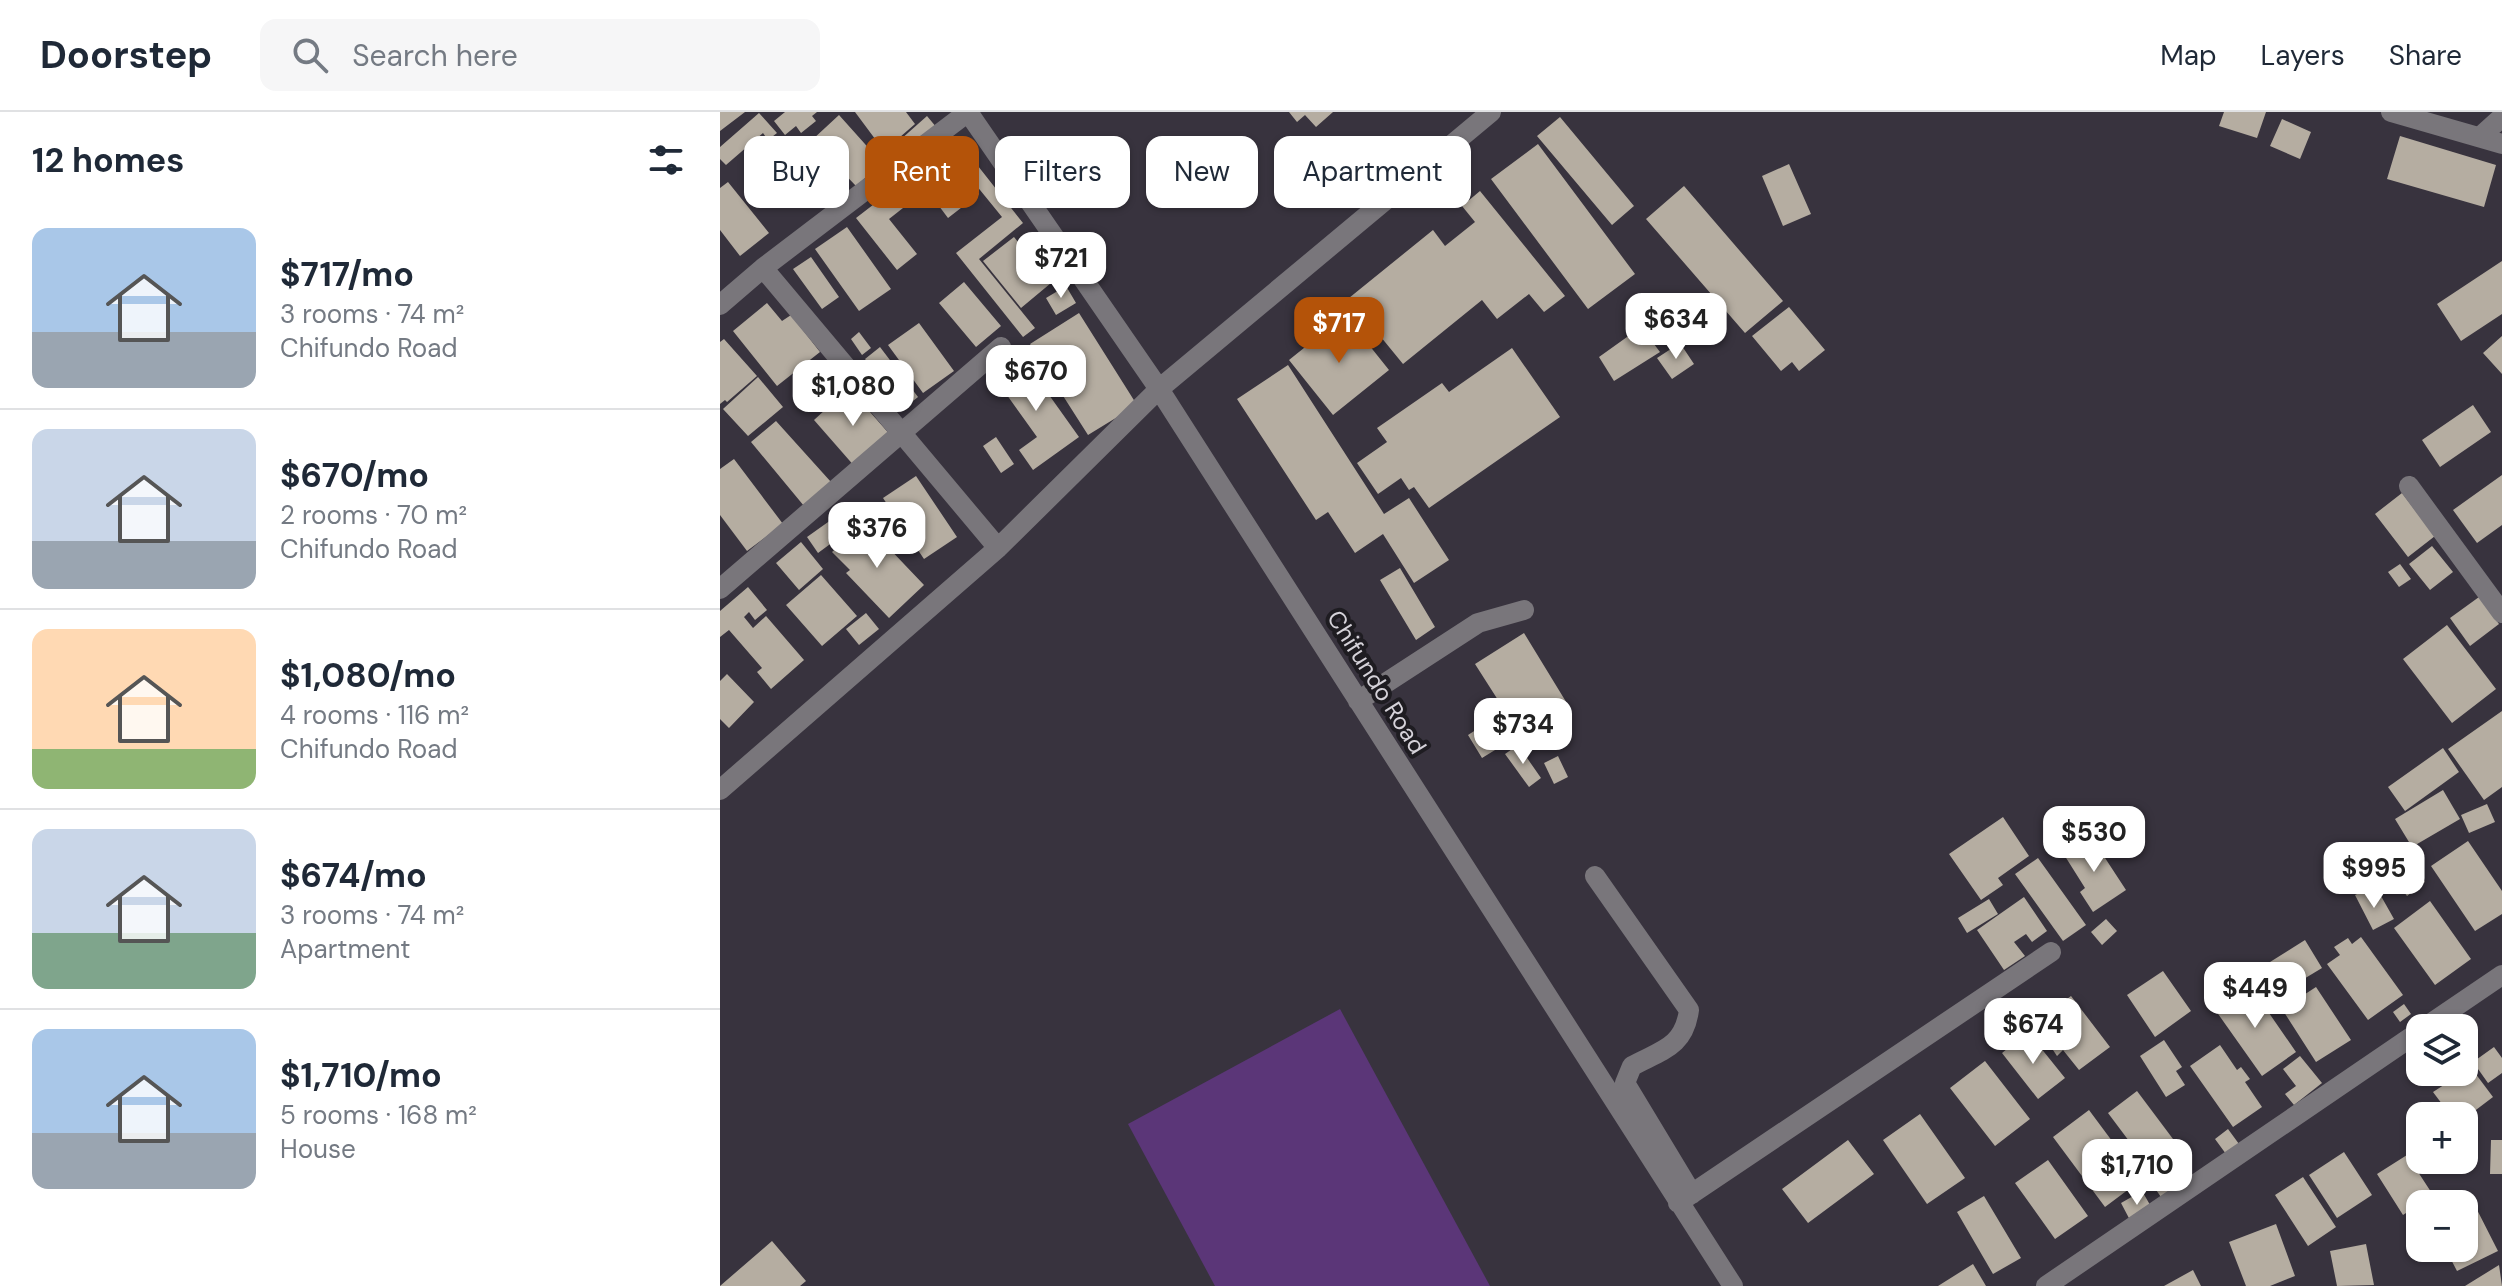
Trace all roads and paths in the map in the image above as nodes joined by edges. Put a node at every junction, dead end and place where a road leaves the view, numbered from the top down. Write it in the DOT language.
graph roads {
  1 [pos="968,112"];
  2 [pos="1491,112"];
  3 [pos="2391,112"];
  4 [pos="2502,117"];
  5 [pos="2480,137"];
  6 [pos="2502,144"];
  7 [pos="763,268"];
  8 [pos="720,305"];
  9 [pos="1001,347"];
  10 [pos="1159,389"];
  11 [pos="901,434"];
  12 [pos="2409,486"];
  13 [pos="998,548"];
  14 [pos="720,589"];
  15 [pos="1524,610"];
  16 [pos="2502,613"];
  17 [pos="1358,701"];
  18 [pos="720,790"];
  19 [pos="1595,876"];
  20 [pos="2051,952"];
  21 [pos="2502,975"];
  22 [pos="2444,1014"];
  23 [pos="2406,1040"];
  24 [pos="1685,1198"];
  25 [pos="1733,1286"];
  26 [pos="2046,1286"];
  1 -- 7 [label="street"];
  1 -- 10 [label="street, Chifundo Road"];
  2 -- 10 [label="street"];
  3 -- 5 [label="street"];
  4 -- 5 [label="street"];
  5 -- 6 [label="street"];
  7 -- 8 [label="street"];
  7 -- 11 [label="street"];
  9 -- 11 [label="street"];
  10 -- 13 [label="street"];
  10 -- 17 [label="street, Chifundo Road"];
  11 -- 13 [label="street"];
  11 -- 14 [label="street"];
  12 -- 16 [label="street"];
  13 -- 18 [label="street"];
  15 -- 17 [label="street"];
  17 -- 24 [label="street, Chifundo Road"];
  19 -- 24 [label="street"];
  20 -- 24 [label="street"];
  21 -- 22 [label="street"];
  23 -- 26 [label="street"];
  24 -- 25 [label="street, Chifundo Road"];
}
